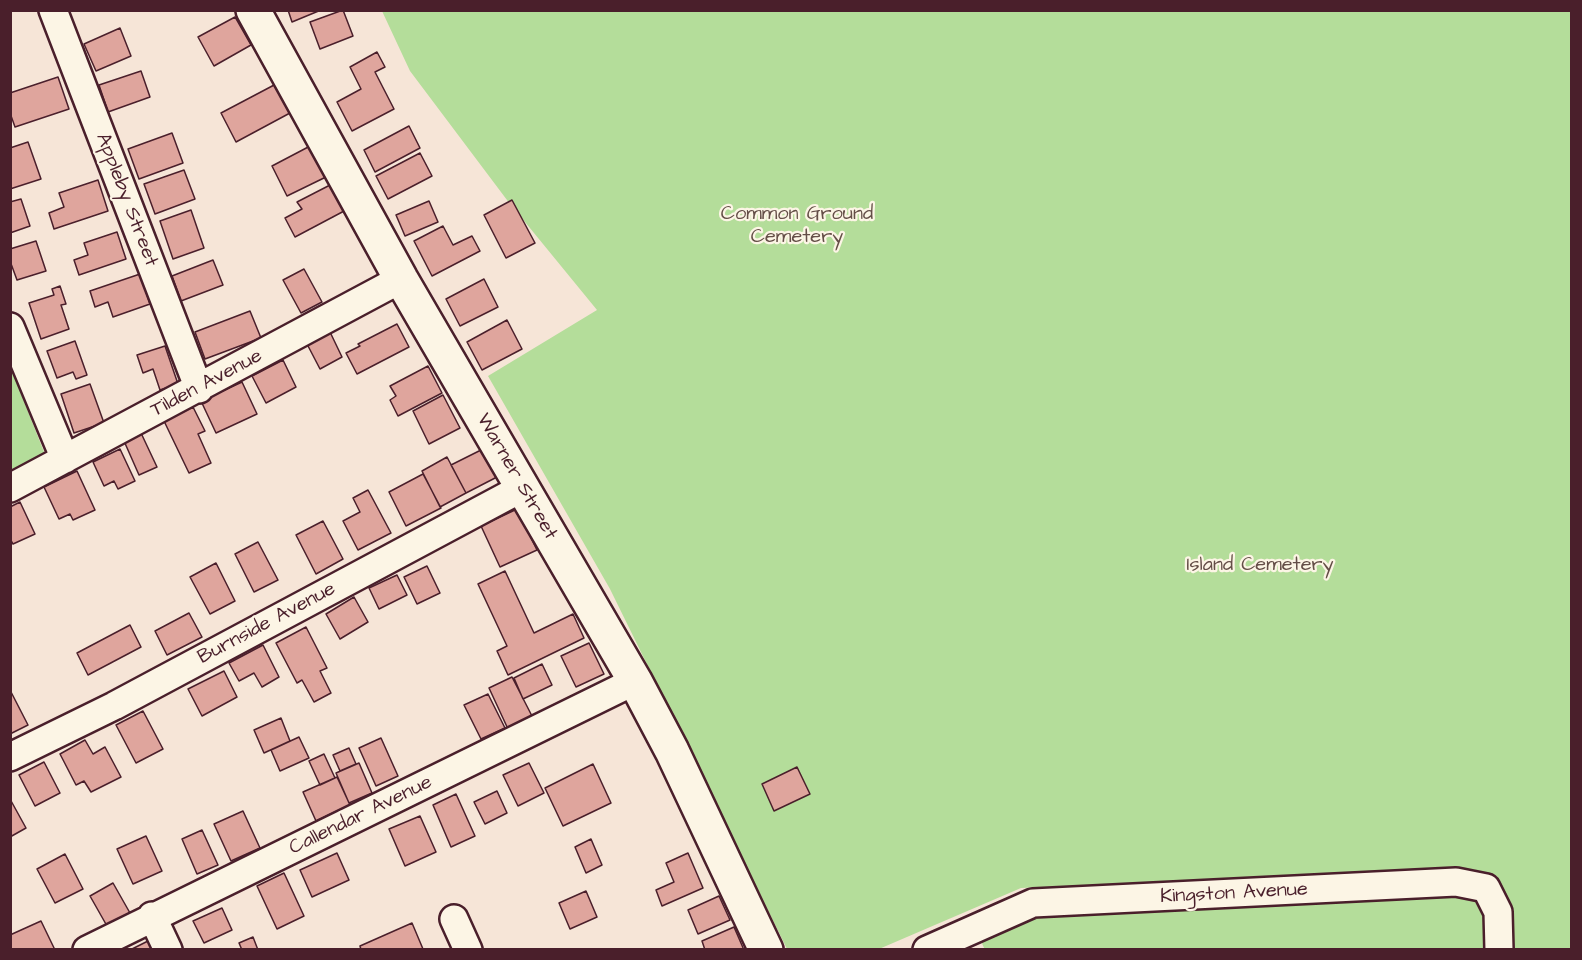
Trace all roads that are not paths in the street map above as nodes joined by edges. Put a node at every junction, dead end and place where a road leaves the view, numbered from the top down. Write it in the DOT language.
graph roads {
  1 [pos="53,10"];
  2 [pos="253,10"];
  3 [pos="402,279"];
  4 [pos="10,327"];
  5 [pos="199,389"];
  6 [pos="65,459"];
  7 [pos="10,488"];
  8 [pos="522,488"];
  9 [pos="635,681"];
  10 [pos="10,758"];
  11 [pos="152,916"];
  12 [pos="454,919"];
  13 [pos="87,950"];
  14 [pos="168,950"];
  15 [pos="468,950"];
  16 [pos="766,950"];
  17 [pos="927,950"];
  18 [pos="1499,950"];
  1 -- 5 [label="street, Appleby Street"];
  2 -- 3 [label="street, Warner Street"];
  3 -- 5 [label="street, Tilden Avenue"];
  3 -- 8 [label="street, Warner Street"];
  4 -- 6 [label="street"];
  5 -- 6 [label="street, Tilden Avenue"];
  6 -- 7 [label="street, Tilden Avenue"];
  8 -- 9 [label="street, Warner Street"];
  8 -- 10 [label="street, Burnside Avenue"];
  9 -- 11 [label="street, Callendar Avenue"];
  9 -- 16 [label="street, Warner Street"];
  11 -- 13 [label="street, Callendar Avenue"];
  11 -- 14 [label="street"];
  12 -- 15 [label="street"];
  17 -- 18 [label="street, Kingston Avenue"];
}
